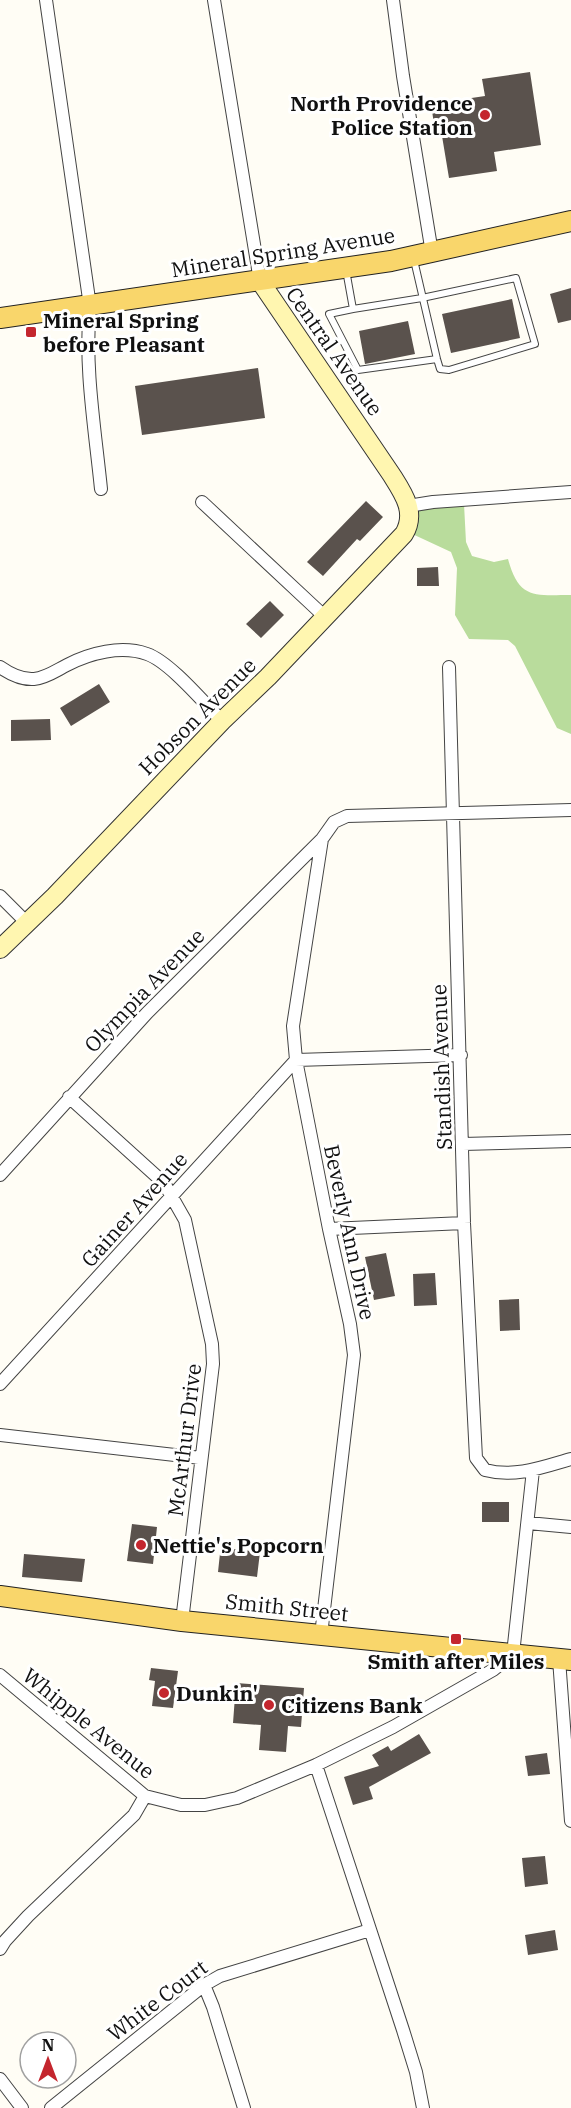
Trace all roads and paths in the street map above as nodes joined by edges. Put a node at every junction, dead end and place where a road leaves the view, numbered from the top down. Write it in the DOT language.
graph roads {
  1 [pos="46,0"];
  2 [pos="214,0"];
  3 [pos="393,0"];
  4 [pos="571,221"];
  5 [pos="422,255"];
  6 [pos="345,268"];
  7 [pos="260,281"];
  8 [pos="422,298"];
  9 [pos="90,306"];
  10 [pos="353,309"];
  11 [pos="0,318"];
  12 [pos="437,359"];
  13 [pos="101,489"];
  14 [pos="571,492"];
  15 [pos="202,502"];
  16 [pos="408,506"];
  17 [pos="324,616"];
  18 [pos="0,667"];
  19 [pos="448,667"];
  20 [pos="222,721"];
  21 [pos="571,810"];
  22 [pos="452,814"];
  23 [pos="322,839"];
  24 [pos="0,897"];
  25 [pos="27,923"];
  26 [pos="0,949"];
  27 [pos="461,1056"];
  28 [pos="296,1060"];
  29 [pos="69,1097"];
  30 [pos="571,1141"];
  31 [pos="463,1144"];
  32 [pos="0,1175"];
  33 [pos="173,1196"];
  34 [pos="464,1223"];
  35 [pos="329,1229"];
  36 [pos="0,1384"];
  37 [pos="0,1435"];
  38 [pos="201,1458"];
  39 [pos="571,1459"];
  40 [pos="533,1470"];
  41 [pos="528,1523"];
  42 [pos="571,1527"];
  43 [pos="0,1596"];
  44 [pos="182,1621"];
  45 [pos="321,1635"];
  46 [pos="513,1654"];
  47 [pos="565,1660"];
  48 [pos="0,1675"];
  49 [pos="316,1765"];
  50 [pos="145,1796"];
  51 [pos="571,1821"];
  52 [pos="370,1930"];
  53 [pos="0,1949"];
  54 [pos="204,1985"];
  55 [pos="0,2079"];
  56 [pos="22,2108"];
  57 [pos="51,2108"];
  58 [pos="244,2108"];
  59 [pos="423,2108"];
  1 -- 9 [label="street"];
  2 -- 7 [label="street, Central Avenue"];
  3 -- 5 [label="street"];
  4 -- 5 [label="main road, Mineral Spring Avenue"];
  5 -- 6 [label="main road, Mineral Spring Avenue"];
  5 -- 8 [label="lane"];
  6 -- 7 [label="main road, Mineral Spring Avenue"];
  6 -- 10 [label="lane"];
  7 -- 9 [label="main road, Mineral Spring Avenue"];
  7 -- 16 [label="street, Central Avenue"];
  8 -- 10 [label="lane"];
  8 -- 12 [label="lane"];
  8 -- 12 [label="lane"];
  9 -- 11 [label="main road, Mineral Spring Avenue"];
  9 -- 13 [label="street"];
  10 -- 12 [label="lane"];
  14 -- 16 [label="street"];
  15 -- 17 [label="street"];
  16 -- 17 [label="street, Hobson Avenue"];
  17 -- 20 [label="street, Hobson Avenue"];
  18 -- 20 [label="street"];
  19 -- 22 [label="street, Standish Avenue"];
  20 -- 25 [label="street, Hobson Avenue"];
  21 -- 22 [label="street, Olympia Avenue"];
  22 -- 23 [label="street, Olympia Avenue"];
  22 -- 27 [label="street, Standish Avenue"];
  23 -- 28 [label="street, Beverly Ann Drive"];
  23 -- 29 [label="street, Olympia Avenue"];
  24 -- 25 [label="street"];
  25 -- 26 [label="street, Hobson Avenue"];
  27 -- 28 [label="street"];
  27 -- 31 [label="street, Standish Avenue"];
  28 -- 33 [label="street, Gainer Avenue"];
  28 -- 35 [label="street, Beverly Ann Drive"];
  29 -- 32 [label="street, Olympia Avenue"];
  29 -- 33 [label="street, McArthur Drive"];
  30 -- 31 [label="street"];
  31 -- 34 [label="street, Standish Avenue"];
  33 -- 36 [label="street, Gainer Avenue"];
  33 -- 38 [label="street, McArthur Drive"];
  34 -- 35 [label="street"];
  34 -- 40 [label="street, Standish Avenue"];
  35 -- 45 [label="street, Beverly Ann Drive"];
  37 -- 38 [label="street"];
  38 -- 44 [label="street, McArthur Drive"];
  39 -- 40 [label="street"];
  40 -- 41 [label="street"];
  41 -- 42 [label="street"];
  41 -- 46 [label="street"];
  43 -- 44 [label="main road, Smith Street"];
  44 -- 45 [label="main road, Smith Street"];
  45 -- 46 [label="main road, Smith Street"];
  46 -- 47 [label="main road, Smith Street"];
  46 -- 49 [label="street, Whipple Avenue"];
  47 -- 51 [label="street"];
  48 -- 50 [label="street, Whipple Avenue"];
  49 -- 50 [label="street, Whipple Avenue"];
  49 -- 52 [label="street"];
  50 -- 53 [label="street"];
  52 -- 54 [label="street, White Court"];
  52 -- 59 [label="street"];
  54 -- 57 [label="street, White Court"];
  54 -- 58 [label="street"];
  55 -- 56 [label="street"];
}
